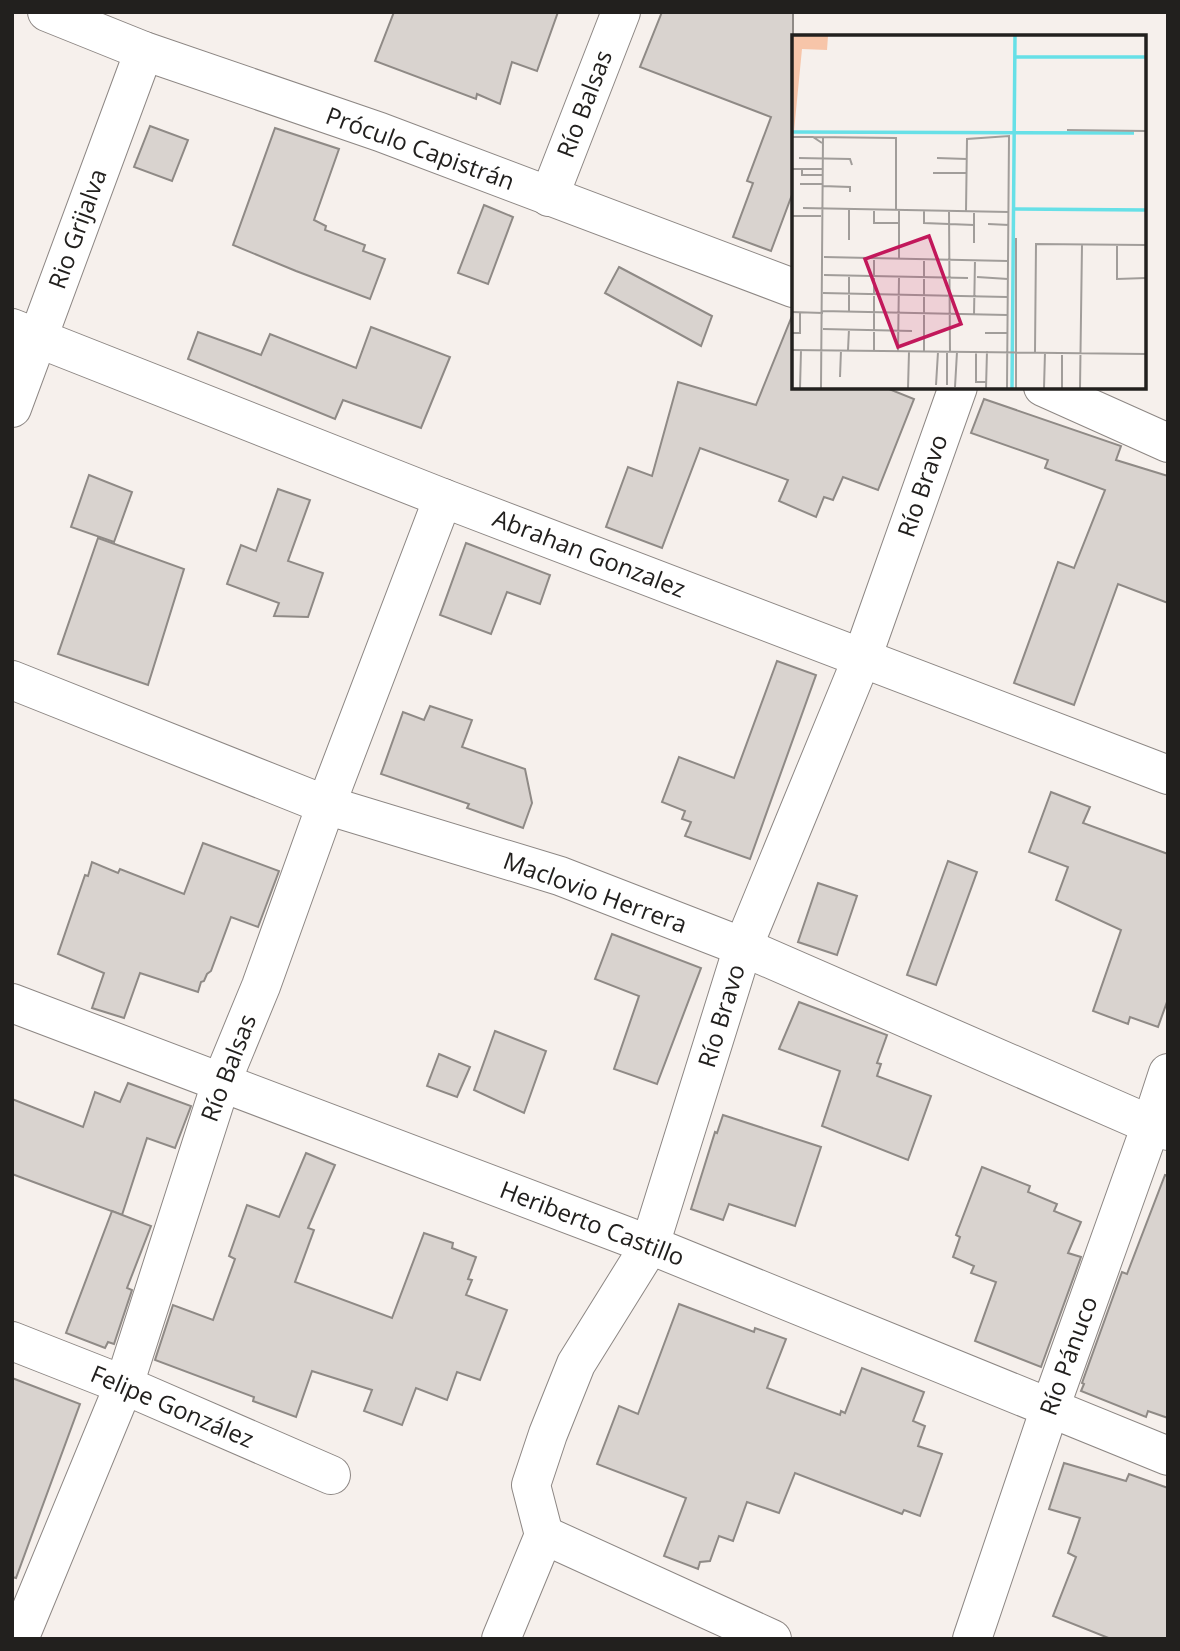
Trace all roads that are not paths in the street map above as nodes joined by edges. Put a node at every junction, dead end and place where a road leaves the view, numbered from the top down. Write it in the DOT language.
graph roads {
  1 [pos="47,12"];
  2 [pos="621,12"];
  3 [pos="144,51"];
  4 [pos="549,197"];
  5 [pos="792,288"];
  6 [pos="25,333"];
  7 [pos="958,388"];
  8 [pos="1045,388"];
  9 [pos="12,408"];
  10 [pos="1168,443"];
  11 [pos="443,498"];
  12 [pos="862,658"];
  13 [pos="12,680"];
  14 [pos="1168,775"];
  15 [pos="327,805"];
  16 [pos="743,947"];
  17 [pos="12,1003"];
  18 [pos="1168,1073"];
  19 [pos="220,1083"];
  20 [pos="1159,1128"];
  21 [pos="650,1245"];
  22 [pos="12,1341"];
  23 [pos="124,1385"];
  24 [pos="1050,1408"];
  25 [pos="1168,1456"];
  26 [pos="331,1475"];
  27 [pos="544,1535"];
  28 [pos="19,1639"];
  29 [pos="501,1639"];
  30 [pos="772,1639"];
  31 [pos="972,1639"];
  1 -- 3 [label="street, Próculo Capistrán"];
  2 -- 4 [label="street, Río Balsas"];
  3 -- 4 [label="street, Próculo Capistrán"];
  3 -- 6 [label="street, Rio Grijalva"];
  4 -- 5 [label="street, Próculo Capistrán"];
  6 -- 9 [label="street, Rio Grijalva"];
  6 -- 11 [label="street, Abrahan Gonzalez"];
  7 -- 12 [label="street, Río Bravo"];
  8 -- 10 [label="street"];
  11 -- 12 [label="street, Abrahan Gonzalez"];
  11 -- 15 [label="street, Río Balsas"];
  12 -- 14 [label="street, Abrahan Gonzalez"];
  12 -- 16 [label="street, Río Bravo"];
  13 -- 15 [label="street, Maclovio Herrera"];
  15 -- 16 [label="street, Maclovio Herrera"];
  15 -- 19 [label="street, Río Balsas"];
  16 -- 20 [label="street, Maclovio Herrera"];
  16 -- 21 [label="street, Río Bravo"];
  17 -- 19 [label="street, Heriberto Castillo"];
  18 -- 20 [label="street, Río Pánuco"];
  19 -- 21 [label="street, Heriberto Castillo"];
  19 -- 23 [label="street, Río Balsas"];
  20 -- 24 [label="street, Río Pánuco"];
  21 -- 24 [label="street, Heriberto Castillo"];
  21 -- 27 [label="street, Río Bravo"];
  22 -- 23 [label="street, Felipe González"];
  23 -- 26 [label="street, Felipe González"];
  23 -- 28 [label="street, Río Balsas"];
  24 -- 25 [label="street, Heriberto Castillo"];
  24 -- 31 [label="street, Río Pánuco"];
  27 -- 29 [label="street"];
  27 -- 30 [label="street"];
}
